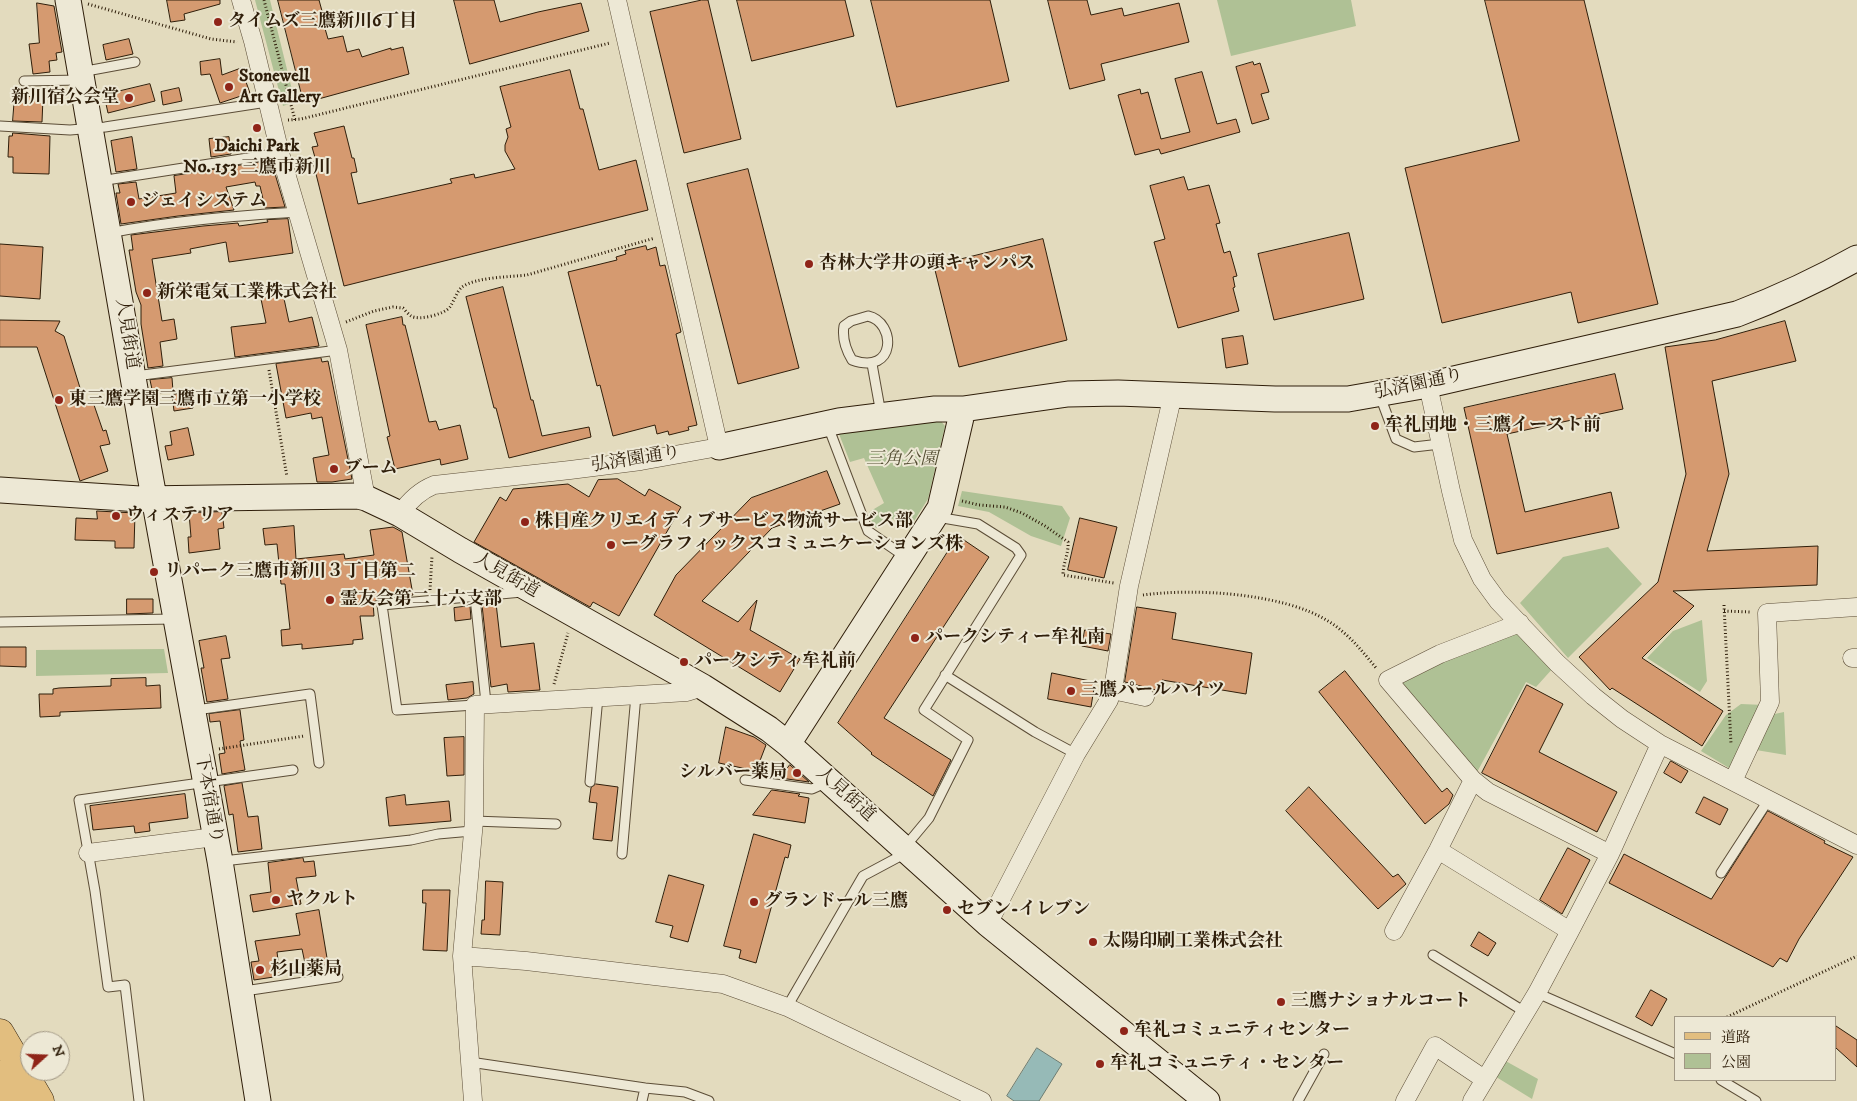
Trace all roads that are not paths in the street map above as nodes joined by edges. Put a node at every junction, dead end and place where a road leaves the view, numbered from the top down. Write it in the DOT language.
graph roads {
  1 [pos="241,0"];
  2 [pos="616,0"];
  3 [pos="75,1"];
  4 [pos="135,62"];
  5 [pos="80,76"];
  6 [pos="24,81"];
  7 [pos="267,102"];
  8 [pos="0,126"];
  9 [pos="91,128"];
  10 [pos="280,154"];
  11 [pos="100,182"];
  12 [pos="298,212"];
  13 [pos="109,233"];
  14 [pos="1857,258"];
  15 [pos="338,350"];
  16 [pos="872,364"];
  17 [pos="133,376"];
  18 [pos="1428,385"];
  19 [pos="1173,394"];
  20 [pos="1379,394"];
  21 [pos="963,409"];
  22 [pos="882,416"];
  23 [pos="831,434"];
  24 [pos="1440,444"];
  25 [pos="719,447"];
  26 [pos="0,490"];
  27 [pos="154,498"];
  28 [pos="366,498"];
  29 [pos="400,514"];
  30 [pos="934,517"];
  31 [pos="907,558"];
  32 [pos="532,591"];
  33 [pos="474,597"];
  34 [pos="1857,607"];
  35 [pos="176,619"];
  36 [pos="0,622"];
  37 [pos="1520,623"];
  38 [pos="945,675"];
  39 [pos="703,687"];
  40 [pos="1112,690"];
  41 [pos="636,695"];
  42 [pos="598,697"];
  43 [pos="1144,697"];
  44 [pos="480,704"];
  45 [pos="198,710"];
  46 [pos="788,744"];
  47 [pos="1660,744"];
  48 [pos="1076,754"];
  49 [pos="319,763"];
  50 [pos="293,770"];
  51 [pos="745,780"];
  52 [pos="1473,780"];
  53 [pos="830,781"];
  54 [pos="1734,781"];
  55 [pos="590,782"];
  56 [pos="205,783"];
  57 [pos="1769,799"];
  58 [pos="556,824"];
  59 [pos="473,826"];
  60 [pos="215,837"];
  61 [pos="1857,845"];
  62 [pos="906,850"];
  63 [pos="1438,850"];
  64 [pos="88,853"];
  65 [pos="622,854"];
  66 [pos="1610,854"];
  67 [pos="220,861"];
  68 [pos="1720,873"];
  69 [pos="988,924"];
  70 [pos="1570,930"];
  71 [pos="1394,931"];
  72 [pos="1433,955"];
  73 [pos="462,956"];
  74 [pos="338,977"];
  75 [pos="246,991"];
  76 [pos="1536,992"];
  77 [pos="787,1007"];
  78 [pos="1525,1012"];
  79 [pos="0,1033"];
  80 [pos="1674,1053"];
  81 [pos="1324,1054"];
  82 [pos="470,1062"];
  83 [pos="0,1075"];
  84 [pos="1484,1079"];
  85 [pos="1723,1081"];
  86 [pos="645,1088"];
  87 [pos="16,1101"];
  88 [pos="40,1101"];
  89 [pos="139,1101"];
  90 [pos="258,1101"];
  91 [pos="473,1101"];
  92 [pos="642,1101"];
  93 [pos="709,1101"];
  94 [pos="982,1101"];
  95 [pos="1207,1101"];
  96 [pos="1298,1101"];
  97 [pos="1405,1101"];
  98 [pos="1472,1101"];
  99 [pos="1756,1101"];
  1 -- 7 [label="street"];
  2 -- 25 [label="street"];
  3 -- 5 [label="street, 人見街道"];
  4 -- 5 [label="lane"];
  5 -- 6 [label="lane"];
  5 -- 9 [label="street, 人見街道"];
  7 -- 9 [label="lane"];
  7 -- 10 [label="street"];
  8 -- 9 [label="lane"];
  9 -- 11 [label="street, 人見街道"];
  10 -- 11 [label="lane"];
  10 -- 12 [label="street"];
  11 -- 13 [label="street, 人見街道"];
  12 -- 13 [label="lane"];
  12 -- 15 [label="street"];
  13 -- 17 [label="street, 人見街道"];
  14 -- 18 [label="street, 弘済園通り"];
  15 -- 17 [label="lane"];
  15 -- 28 [label="street"];
  16 -- 16 [label="lane"];
  16 -- 22 [label="lane"];
  17 -- 27 [label="street, 人見街道"];
  18 -- 20 [label="street, 弘済園通り"];
  18 -- 24 [label="street"];
  19 -- 20 [label="street, 弘済園通り"];
  19 -- 21 [label="street, 弘済園通り"];
  19 -- 40 [label="street"];
  20 -- 24 [label="lane"];
  21 -- 22 [label="street, 弘済園通り"];
  21 -- 30 [label="street"];
  22 -- 25 [label="street, 弘済園通り"];
  23 -- 31 [label="lane"];
  24 -- 37 [label="street"];
  25 -- 29 [label="street, 弘済園通り"];
  26 -- 27 [label="street"];
  27 -- 28 [label="street, 人見街道"];
  27 -- 35 [label="street, 下本宿通り"];
  28 -- 29 [label="street, 人見街道"];
  29 -- 32 [label="street, 人見街道"];
  30 -- 31 [label="street"];
  30 -- 38 [label="lane"];
  31 -- 46 [label="street"];
  32 -- 33 [label="lane"];
  32 -- 39 [label="street, 人見街道"];
  33 -- 44 [label="lane"];
  33 -- 44 [label="lane"];
  34 -- 54 [label="street"];
  35 -- 36 [label="lane"];
  35 -- 45 [label="street, 下本宿通り"];
  37 -- 47 [label="street"];
  37 -- 52 [label="street"];
  38 -- 48 [label="lane"];
  38 -- 62 [label="lane"];
  39 -- 41 [label="street"];
  39 -- 46 [label="street, 人見街道"];
  40 -- 43 [label="street"];
  40 -- 48 [label="street"];
  41 -- 42 [label="street"];
  41 -- 65 [label="lane"];
  42 -- 44 [label="street"];
  42 -- 55 [label="lane"];
  44 -- 59 [label="street"];
  45 -- 49 [label="lane"];
  45 -- 56 [label="street, 下本宿通り"];
  46 -- 53 [label="street, 人見街道"];
  47 -- 54 [label="street"];
  47 -- 66 [label="street"];
  48 -- 69 [label="street"];
  50 -- 56 [label="lane"];
  51 -- 53 [label="lane"];
  52 -- 63 [label="street"];
  52 -- 66 [label="street"];
  53 -- 62 [label="street, 人見街道"];
  54 -- 57 [label="street"];
  56 -- 60 [label="street, 下本宿通り"];
  56 -- 64 [label="lane"];
  57 -- 61 [label="street"];
  57 -- 68 [label="lane"];
  58 -- 59 [label="lane"];
  59 -- 67 [label="lane"];
  59 -- 73 [label="street"];
  60 -- 64 [label="street"];
  60 -- 67 [label="street, 下本宿通り"];
  62 -- 69 [label="street, 人見街道"];
  62 -- 77 [label="lane"];
  63 -- 70 [label="street"];
  63 -- 71 [label="street"];
  64 -- 89 [label="lane"];
  66 -- 70 [label="street"];
  67 -- 75 [label="street, 下本宿通り"];
  69 -- 95 [label="street, 人見街道"];
  70 -- 76 [label="street"];
  72 -- 78 [label="lane"];
  73 -- 77 [label="street"];
  73 -- 82 [label="street"];
  74 -- 75 [label="lane"];
  75 -- 90 [label="street, 下本宿通り"];
  76 -- 78 [label="street"];
  76 -- 80 [label="lane"];
  77 -- 94 [label="street"];
  78 -- 84 [label="street"];
  79 -- 88 [label="main road"];
  81 -- 96 [label="lane"];
  82 -- 86 [label="lane"];
  82 -- 91 [label="street"];
  83 -- 87 [label="main road"];
  84 -- 97 [label="street"];
  84 -- 98 [label="street"];
  85 -- 99 [label="lane"];
  86 -- 92 [label="lane"];
  86 -- 93 [label="lane"];
}
